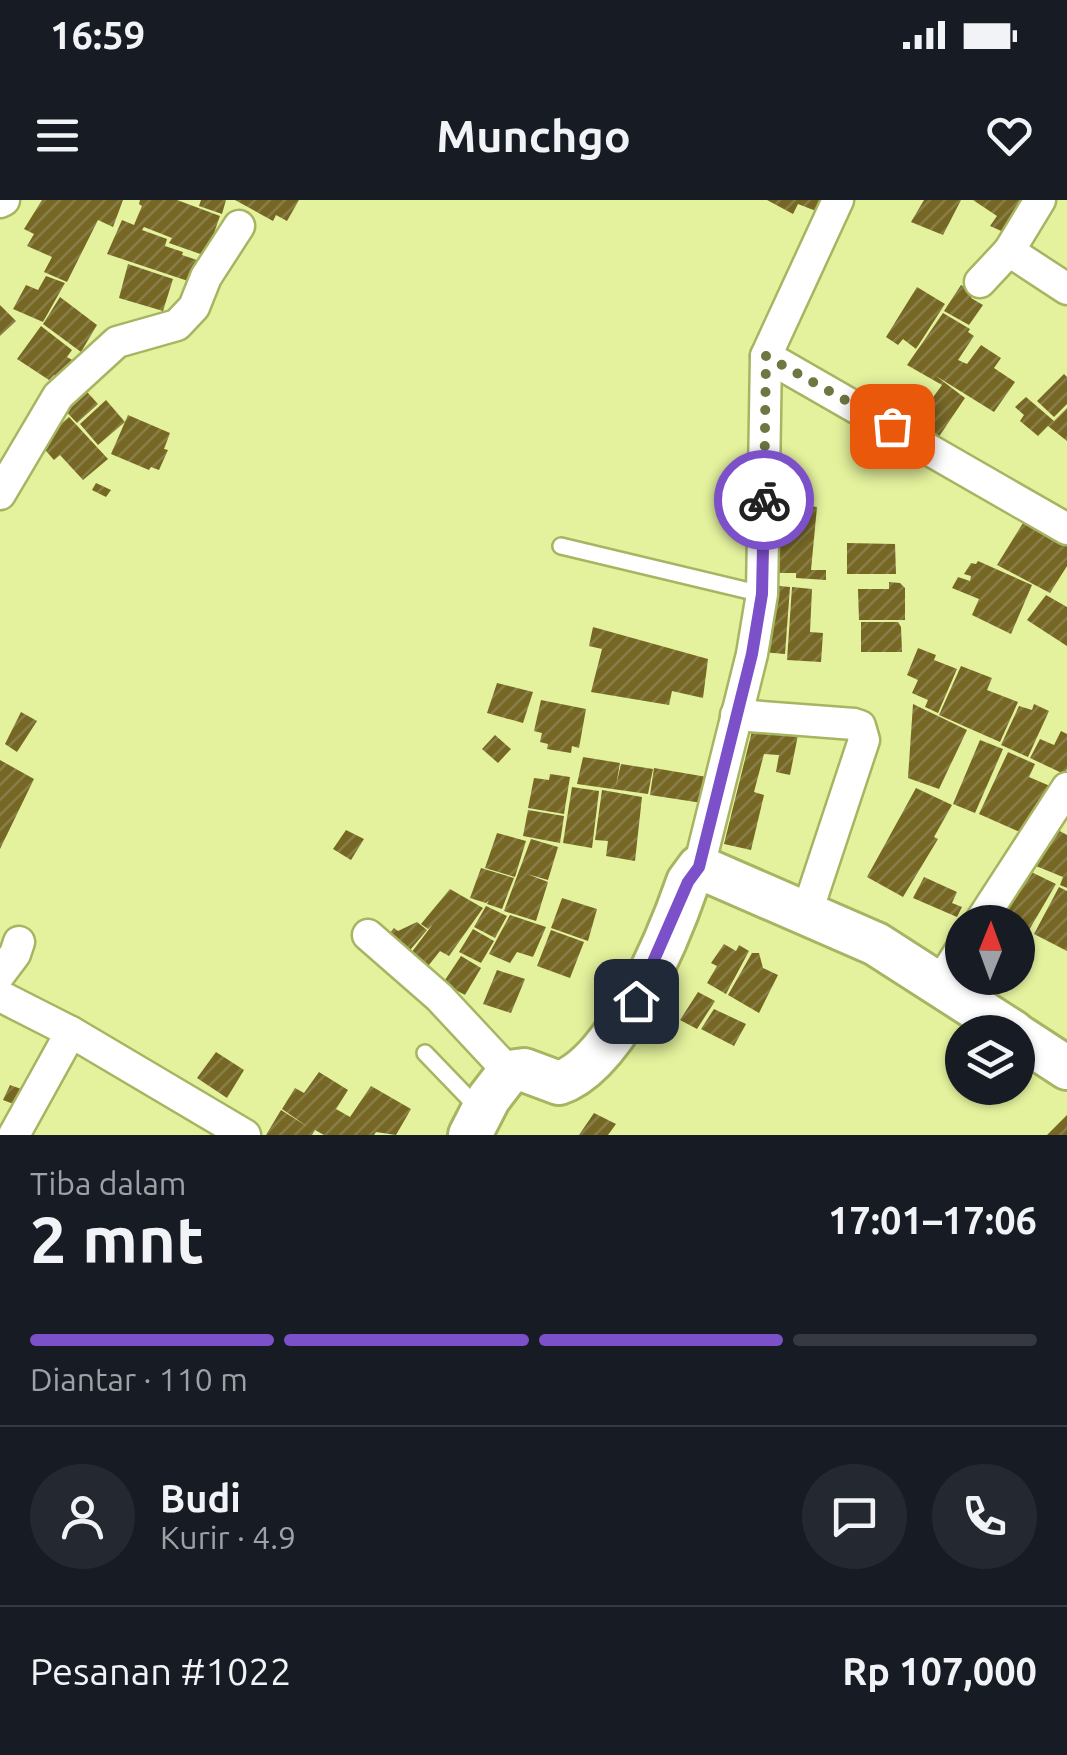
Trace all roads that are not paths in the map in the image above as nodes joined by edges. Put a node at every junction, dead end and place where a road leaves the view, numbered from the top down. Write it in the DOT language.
graph roads {
  1 [pos="838,200"];
  2 [pos="1040,200"];
  3 [pos="240,226"];
  4 [pos="1009,250"];
  5 [pos="980,282"];
  6 [pos="1067,288"];
  7 [pos="766,356"];
  8 [pos="0,494"];
  9 [pos="1067,528"];
  10 [pos="561,546"];
  11 [pos="762,594"];
  12 [pos="736,714"];
  13 [pos="1067,788"];
  14 [pos="699,867"];
  15 [pos="991,905"];
  16 [pos="806,912"];
  17 [pos="368,935"];
  18 [pos="19,942"];
  19 [pos="0,974"];
  20 [pos="945,974"];
  21 [pos="938,984"];
  22 [pos="0,996"];
  23 [pos="986,1015"];
  24 [pos="71,1032"];
  25 [pos="1035,1046"];
  26 [pos="424,1054"];
  27 [pos="1065,1064"];
  28 [pos="509,1072"];
  29 [pos="475,1123"];
  30 [pos="14,1135"];
  31 [pos="245,1135"];
  1 -- 7 [label="street"];
  2 -- 4 [label="street"];
  3 -- 8 [label="street"];
  4 -- 5 [label="street"];
  4 -- 6 [label="street"];
  7 -- 9 [label="street"];
  7 -- 11 [label="street"];
  10 -- 11 [label="lane"];
  11 -- 12 [label="street"];
  12 -- 14 [label="street"];
  12 -- 16 [label="street"];
  13 -- 15 [label="street"];
  14 -- 16 [label="street"];
  14 -- 28 [label="street"];
  16 -- 21 [label="street"];
  17 -- 28 [label="street"];
  18 -- 19 [label="street"];
  20 -- 21 [label="street"];
  21 -- 23 [label="street"];
  22 -- 24 [label="street"];
  24 -- 30 [label="street"];
  24 -- 31 [label="street"];
  25 -- 27 [label="street"];
  26 -- 29 [label="lane"];
  28 -- 29 [label="street"];
}
